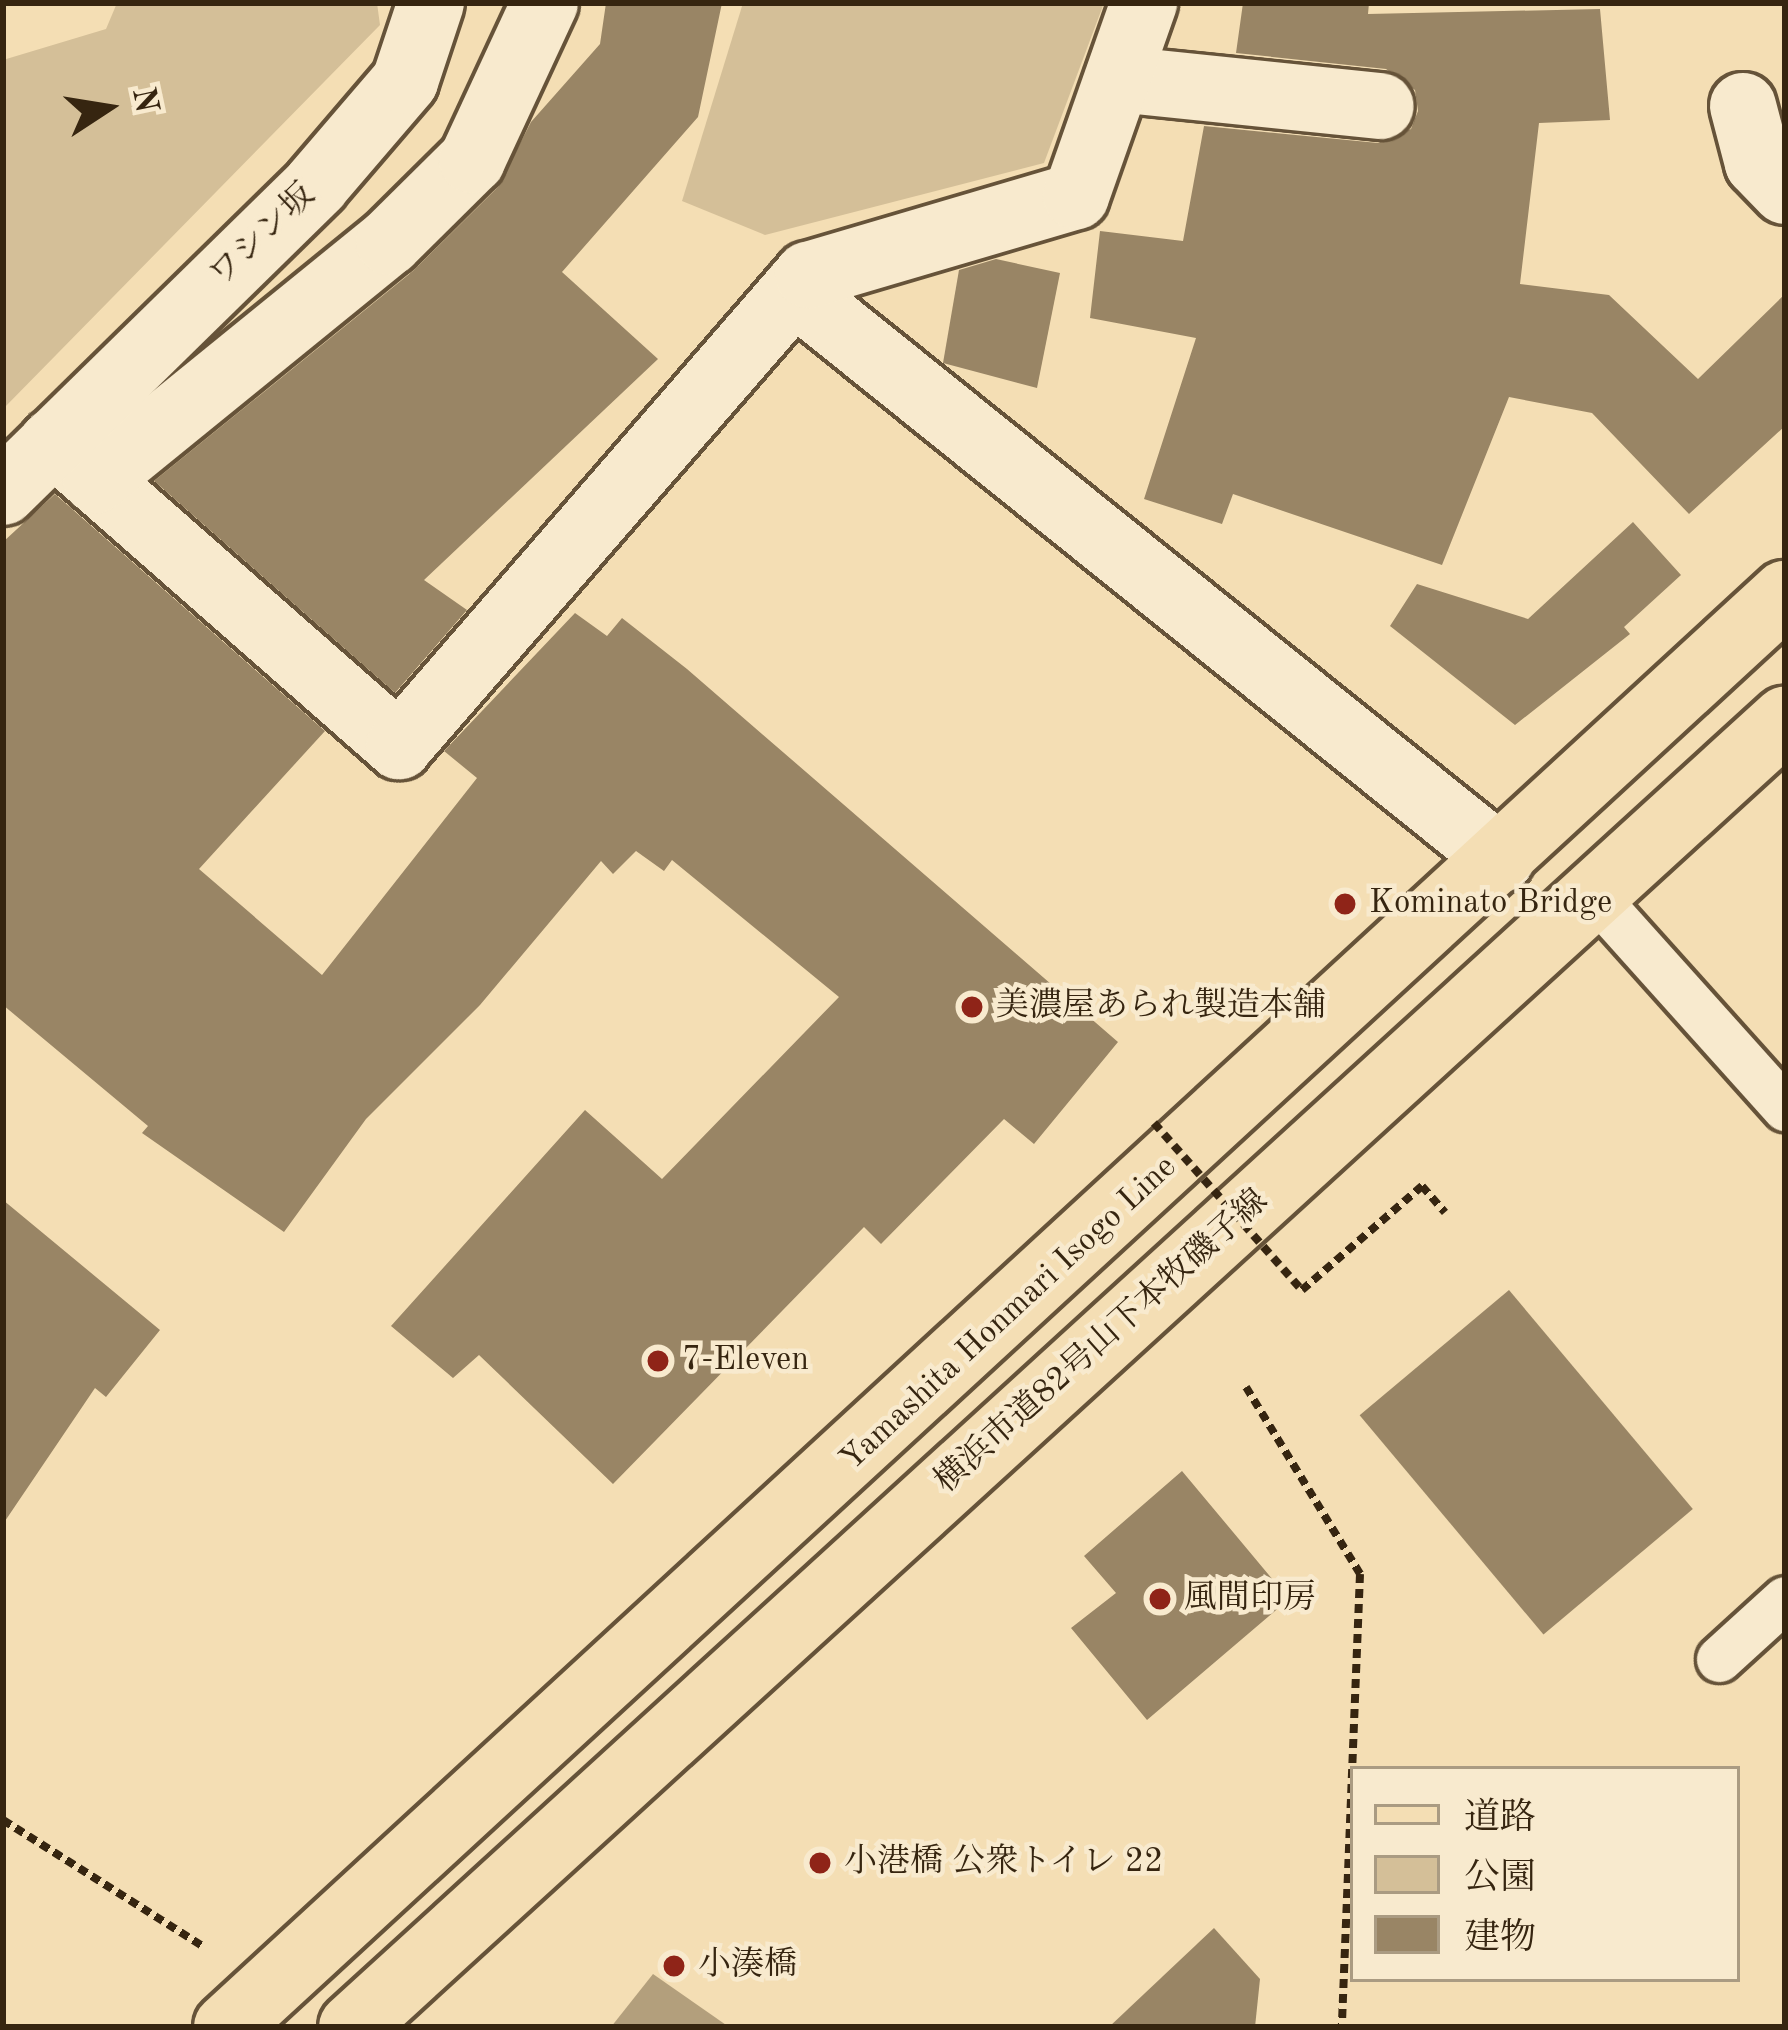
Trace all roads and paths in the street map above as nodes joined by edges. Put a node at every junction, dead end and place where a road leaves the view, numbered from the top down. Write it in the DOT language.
graph roads {
  1 [pos="431,3"];
  2 [pos="545,3"];
  3 [pos="1144,3"];
  4 [pos="1118,79"];
  5 [pos="1381,106"];
  6 [pos="1744,106"];
  7 [pos="1785,191"];
  8 [pos="794,291"];
  9 [pos="74,461"];
  10 [pos="3,492"];
  11 [pos="1785,593"];
  12 [pos="1785,720"];
  13 [pos="1502,859"];
  14 [pos="1593,894"];
  15 [pos="1785,1108"];
  16 [pos="1154,1123"];
  17 [pos="1445,1212"];
  18 [pos="1246,1387"];
  19 [pos="1785,1599"];
  20 [pos="1719,1659"];
  21 [pos="1352,1766"];
  22 [pos="3,1820"];
  23 [pos="1350,1826"];
  24 [pos="216,1954"];
  25 [pos="418,1996"];
  26 [pos="227,2027"];
  27 [pos="352,2027"];
  28 [pos="1342,2027"];
  1 -- 9 [label="street, ワシン坂"];
  2 -- 9 [label="street"];
  3 -- 4 [label="street"];
  4 -- 5 [label="street"];
  4 -- 8 [label="street"];
  6 -- 7 [label="street"];
  8 -- 9 [label="street"];
  8 -- 13 [label="street"];
  9 -- 10 [label="street"];
  11 -- 13 [label="main road, Yamashita Honmari Isogo Line"];
  12 -- 14 [label="main road, 横浜市道82号山下本牧磯子線"];
  13 -- 26 [label="main road, Yamashita Honmari Isogo Line"];
  14 -- 15 [label="lane"];
  14 -- 25 [label="main road, 横浜市道82号山下本牧磯子線"];
  16 -- 17 [label="path, bridge"];
  18 -- 21 [label="path"];
  19 -- 20 [label="lane"];
  22 -- 24 [label="path"];
  23 -- 28 [label="path"];
  25 -- 27 [label="main road"];
}
